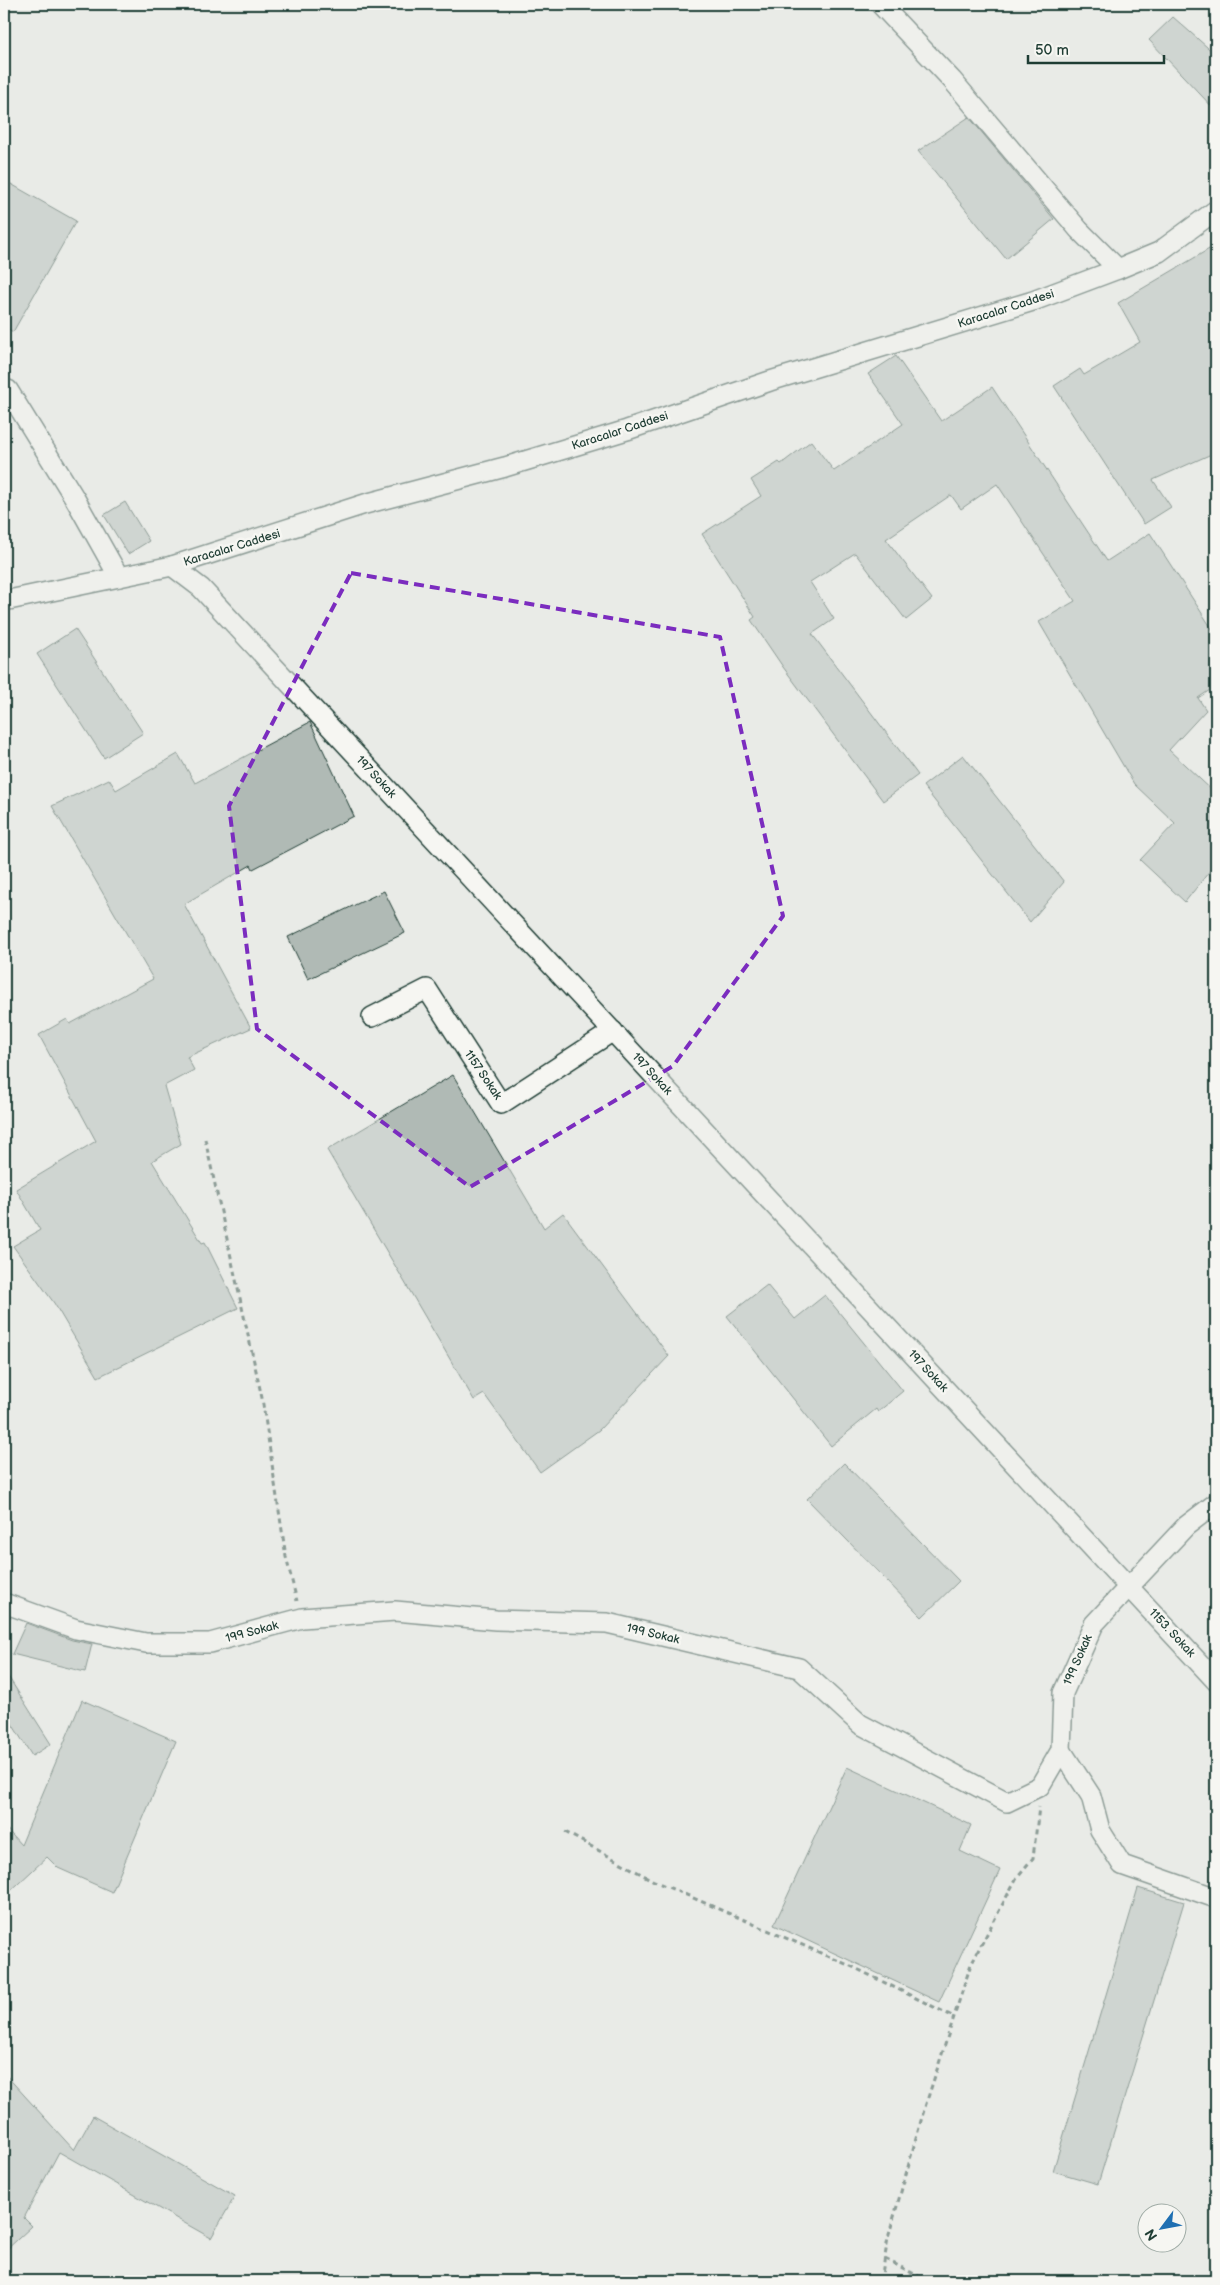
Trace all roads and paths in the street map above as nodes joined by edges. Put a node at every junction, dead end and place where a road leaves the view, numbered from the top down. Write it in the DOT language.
graph roads {
  1 [pos="880,4"];
  2 [pos="1216,210"];
  3 [pos="1118,269"];
  4 [pos="8,390"];
  5 [pos="172,566"];
  6 [pos="119,577"];
  7 [pos="4,601"];
  8 [pos="372,1016"];
  9 [pos="613,1031"];
  10 [pos="205,1139"];
  11 [pos="1216,1503"];
  12 [pos="1128,1586"];
  13 [pos="4,1603"];
  14 [pos="302,1618"];
  15 [pos="1216,1681"];
  16 [pos="1061,1750"];
  17 [pos="1040,1786"];
  18 [pos="565,1832"];
  19 [pos="1216,1898"];
  20 [pos="954,2017"];
  21 [pos="885,2259"];
  22 [pos="882,2281"];
  23 [pos="928,2281"];
  1 -- 3 [label="street"];
  2 -- 3 [label="street, Karacalar Caddesi"];
  3 -- 5 [label="street, Karacalar Caddesi"];
  4 -- 6 [label="street"];
  5 -- 6 [label="street, Karacalar Caddesi"];
  5 -- 9 [label="street, 197 Sokak"];
  6 -- 7 [label="street, Karacalar Caddesi"];
  8 -- 9 [label="street, 1157 Sokak"];
  9 -- 12 [label="street, 197 Sokak"];
  10 -- 14 [label="path"];
  11 -- 12 [label="street, 199 Sokak"];
  12 -- 15 [label="street, 1153. Sokak"];
  12 -- 16 [label="street, 199 Sokak"];
  13 -- 14 [label="street, 199 Sokak"];
  14 -- 17 [label="street, 199 Sokak"];
  16 -- 17 [label="street, 199 Sokak"];
  16 -- 19 [label="street"];
  17 -- 20 [label="path"];
  18 -- 20 [label="path"];
  20 -- 21 [label="path"];
  21 -- 22 [label="path"];
  21 -- 23 [label="path"];
}
